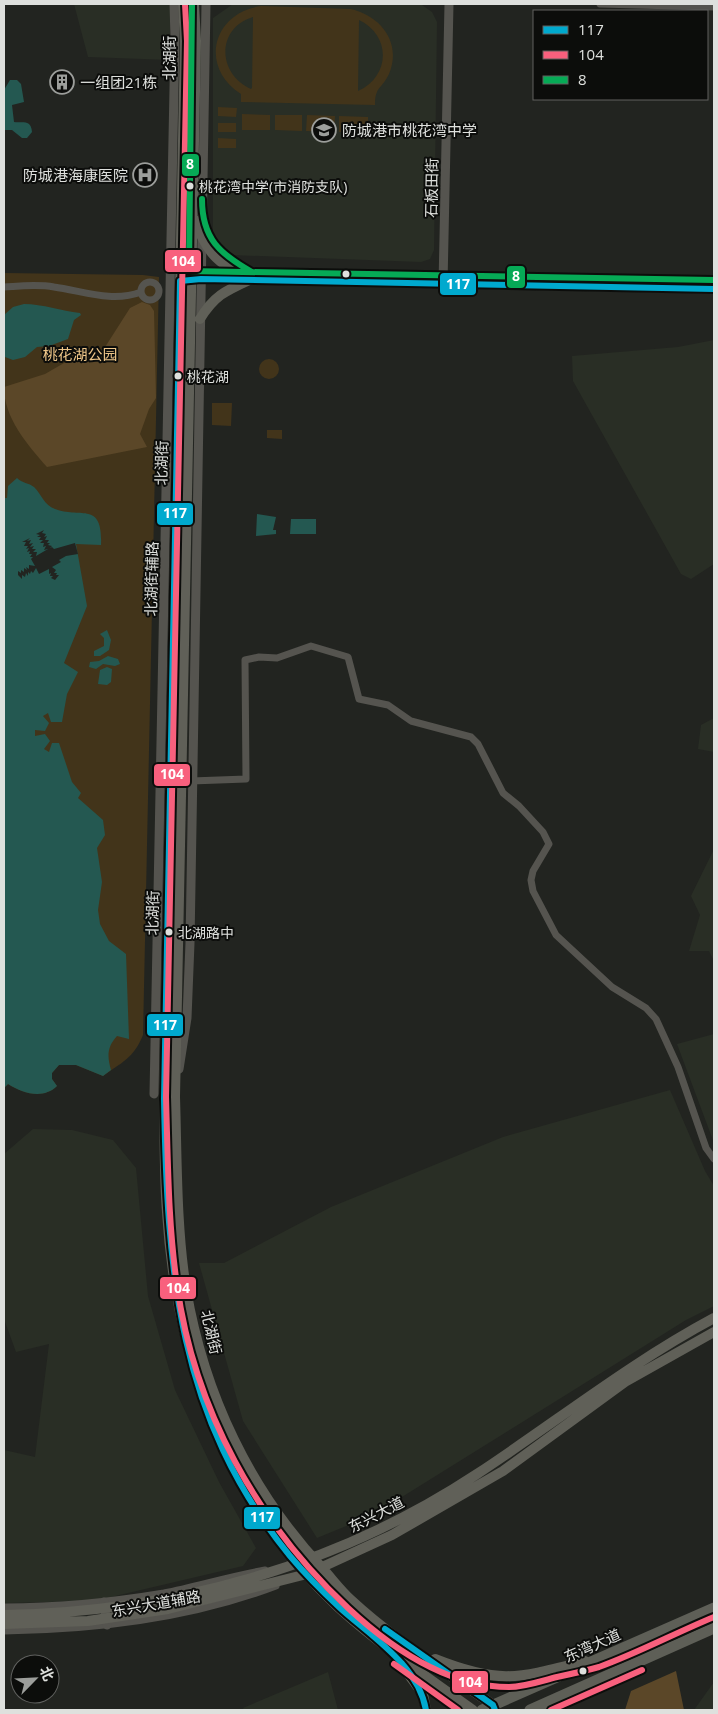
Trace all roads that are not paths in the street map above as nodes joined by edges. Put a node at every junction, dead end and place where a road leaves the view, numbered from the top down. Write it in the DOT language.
graph roads {
  1 [pos="174,4"];
  2 [pos="184,4"];
  3 [pos="194,4"];
  4 [pos="206,4"];
  5 [pos="449,4"];
  6 [pos="600,4"];
  7 [pos="714,7"];
  8 [pos="201,41"];
  9 [pos="193,212"];
  10 [pos="202,240"];
  11 [pos="196,279"];
  12 [pos="248,280"];
  13 [pos="175,282"];
  14 [pos="443,284"];
  15 [pos="4,287"];
  16 [pos="159,288"];
  17 [pos="714,289"];
  18 [pos="141,292"];
  19 [pos="200,319"];
  20 [pos="193,442"];
  21 [pos="188,709"];
  22 [pos="191,781"];
  23 [pos="186,819"];
  24 [pos="154,1094"];
  25 [pos="714,1159"];
  26 [pos="714,1318"];
  27 [pos="714,1332"];
  28 [pos="312,1559"];
  29 [pos="297,1564"];
  30 [pos="322,1568"];
  31 [pos="307,1574"];
  32 [pos="152,1594"];
  33 [pos="248,1597"];
  34 [pos="212,1599"];
  35 [pos="136,1604"];
  36 [pos="4,1607"];
  37 [pos="714,1608"];
  38 [pos="105,1614"];
  39 [pos="4,1615"];
  40 [pos="4,1624"];
  41 [pos="714,1628"];
  42 [pos="4,1631"];
  43 [pos="391,1651"];
  44 [pos="420,1653"];
  45 [pos="603,1656"];
  46 [pos="585,1686"];
  47 [pos="494,1708"];
  48 [pos="426,1710"];
  49 [pos="473,1710"];
  50 [pos="482,1710"];
  51 [pos="530,1710"];
  52 [pos="548,1710"];
  1 -- 13 [label="street, 北湖街辅路"];
  2 -- 13 [label="main road, 北湖街"];
  3 -- 8 [label="main road, 北湖街"];
  4 -- 8 [label="street"];
  5 -- 14 [label="street, 石板田街"];
  6 -- 7 [label="street"];
  8 -- 9 [label="main road, 北湖街"];
  8 -- 10 [label="street"];
  9 -- 10 [label="main road"];
  9 -- 11 [label="main road, 北湖街"];
  10 -- 11 [label="street"];
  10 -- 12 [label="main road"];
  11 -- 12 [label="street"];
  11 -- 13 [label="street"];
  11 -- 19 [label="street"];
  11 -- 20 [label="main road, 北湖街"];
  12 -- 14 [label="street"];
  12 -- 19 [label="main road"];
  13 -- 16 [label="street"];
  13 -- 24 [label="street, 北湖街辅路"];
  13 -- 29 [label="main road, 北湖街"];
  14 -- 17 [label="street"];
  15 -- 18 [label="street"];
  16 -- 18 [label="street"];
  16 -- 18 [label="street"];
  19 -- 20 [label="street"];
  20 -- 21 [label="main road, 北湖街"];
  21 -- 22 [label="street"];
  21 -- 23 [label="main road, 北湖街"];
  22 -- 23 [label="street"];
  22 -- 25 [label="street"];
  23 -- 28 [label="main road, 北湖街"];
  26 -- 28 [label="main road, 东兴大道"];
  27 -- 30 [label="main road, 东兴大道"];
  28 -- 29 [label="main road, 东兴大道"];
  28 -- 30 [label="main road, 北湖街"];
  29 -- 31 [label="main road, 北湖街"];
  29 -- 32 [label="street, 东兴大道辅路"];
  29 -- 35 [label="main road, 东兴大道"];
  30 -- 31 [label="main road, 东兴大道"];
  30 -- 44 [label="main road, 北湖街"];
  31 -- 33 [label="street, 东兴大道辅路"];
  31 -- 34 [label="main road, 东兴大道"];
  31 -- 43 [label="main road, 北湖街"];
  32 -- 35 [label="street"];
  32 -- 38 [label="street, 东兴大道辅路"];
  33 -- 34 [label="street"];
  33 -- 38 [label="street, 东兴大道辅路"];
  34 -- 38 [label="main road, 东兴大道"];
  35 -- 38 [label="main road, 东兴大道"];
  36 -- 38 [label="street, 东兴大道辅路"];
  37 -- 45 [label="main road, 东湾大道"];
  38 -- 39 [label="main road, 东兴大道"];
  38 -- 40 [label="main road, 东兴大道"];
  38 -- 42 [label="street, 东兴大道辅路"];
  41 -- 46 [label="main road"];
  43 -- 48 [label="main road"];
  43 -- 49 [label="main road, 北湖街"];
  44 -- 45 [label="main road"];
  44 -- 47 [label="main road, 北湖街"];
  45 -- 47 [label="main road, 东湾大道"];
  46 -- 51 [label="main road"];
  46 -- 52 [label="street"];
  47 -- 50 [label="main road, 东湾大道"];
}
